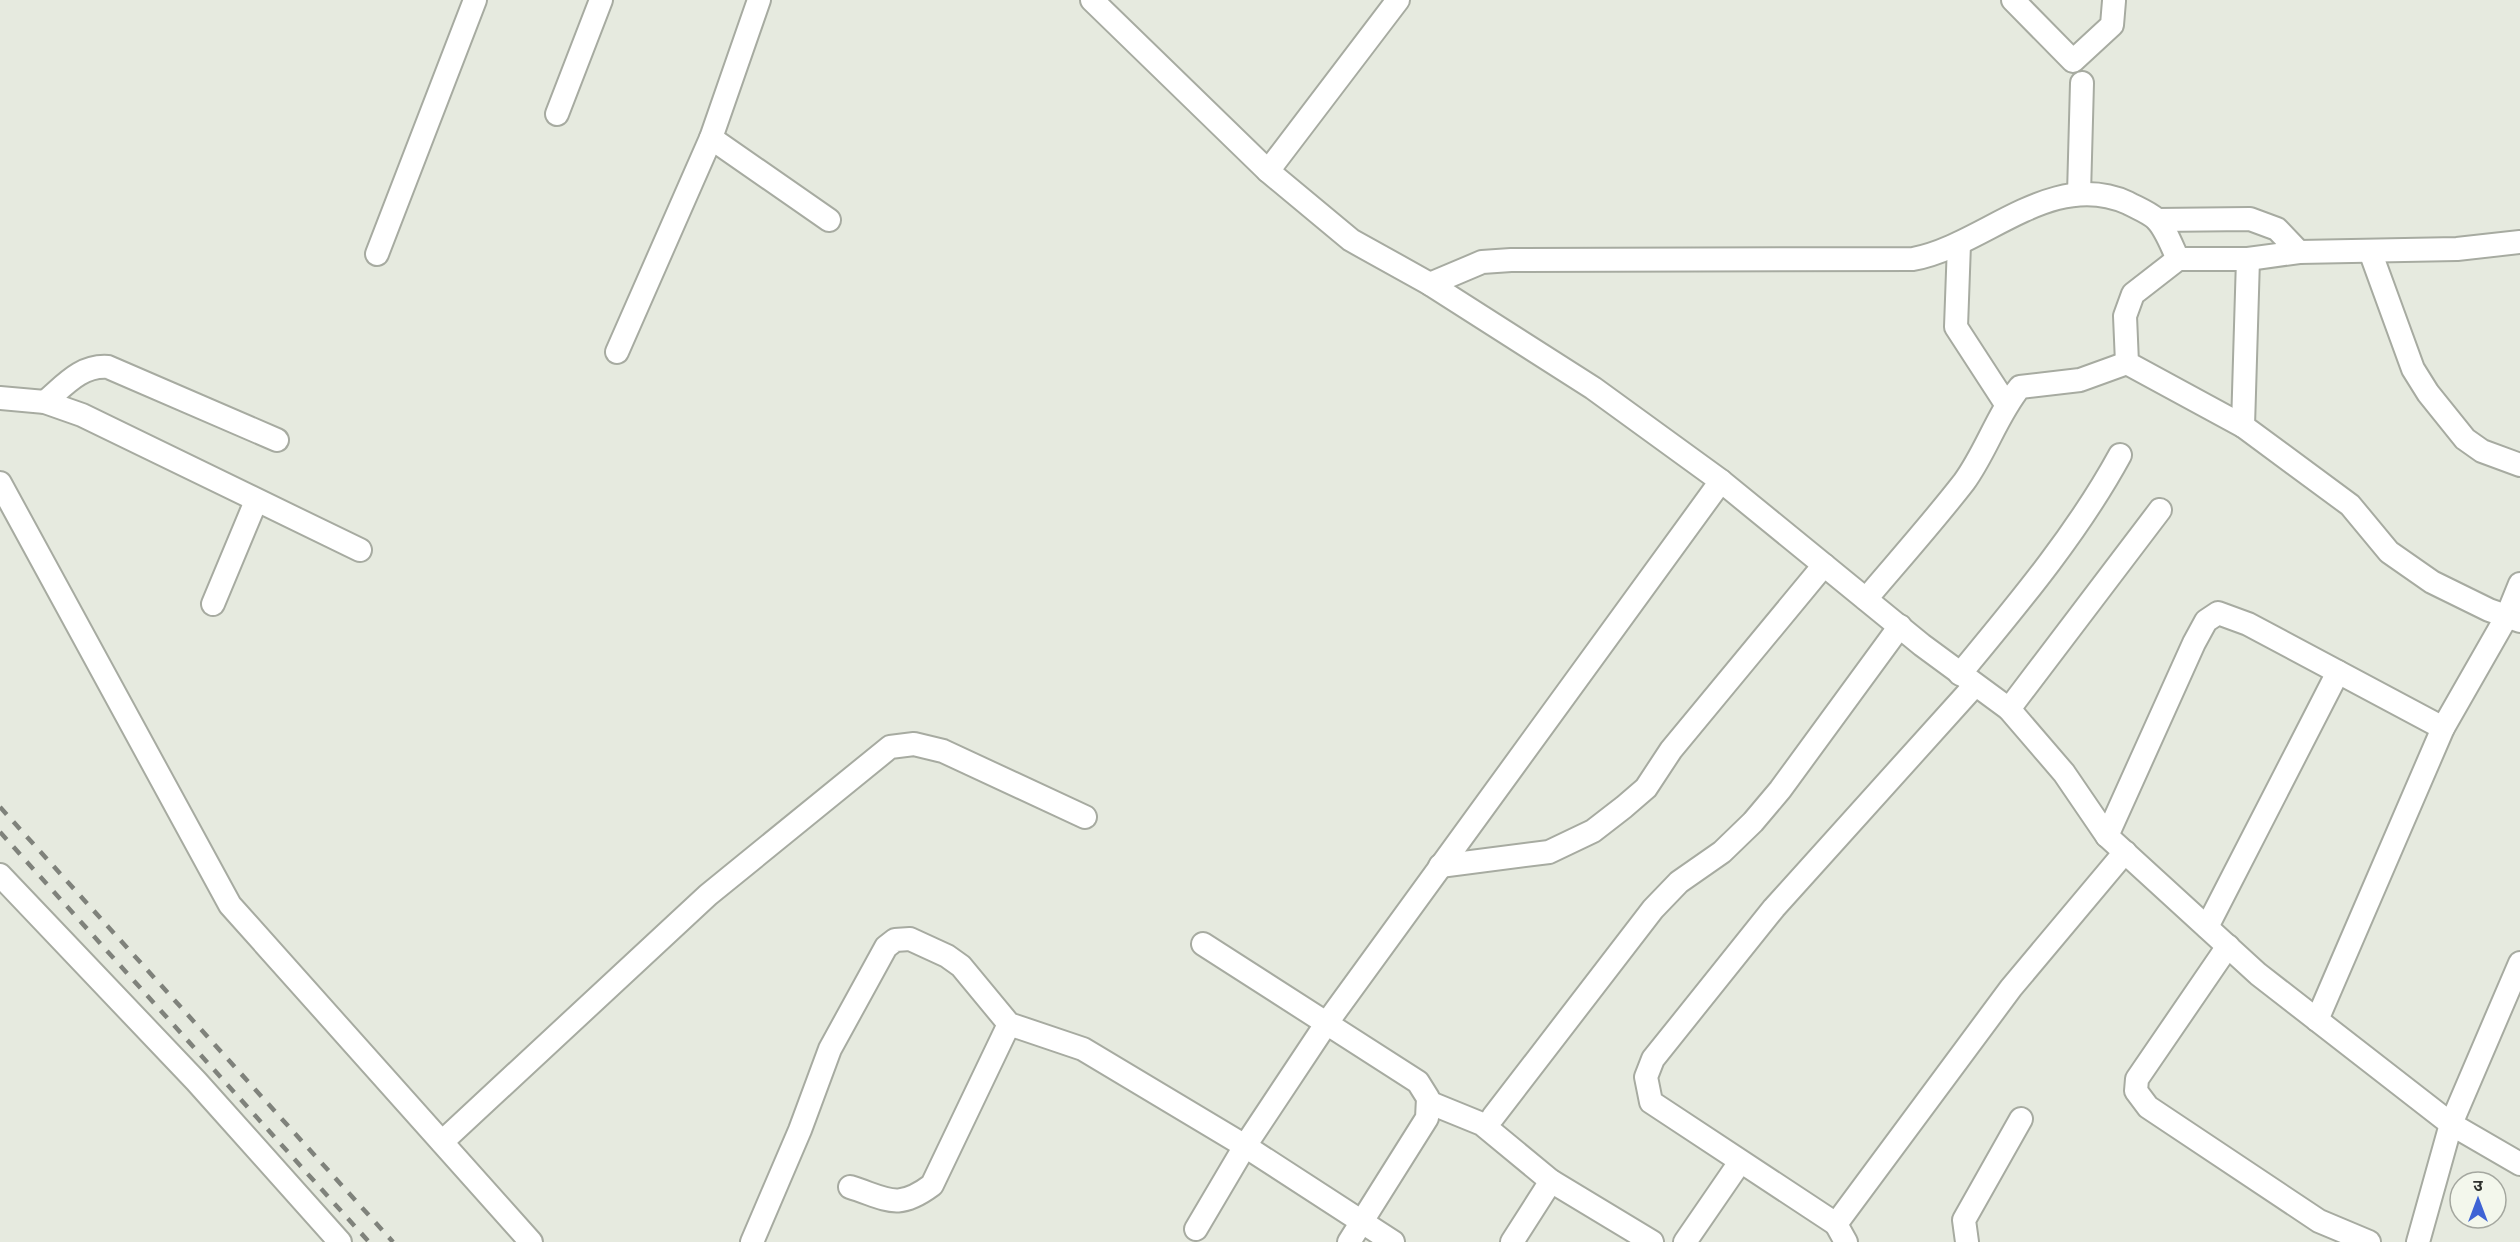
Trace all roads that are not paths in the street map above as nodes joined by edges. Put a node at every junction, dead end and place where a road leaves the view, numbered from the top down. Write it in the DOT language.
graph roads {
  1 [pos="475,0"];
  2 [pos="601,0"];
  3 [pos="759,0"];
  4 [pos="1092,0"];
  5 [pos="1398,0"];
  6 [pos="2013,0"];
  7 [pos="2115,0"];
  8 [pos="2082,83"];
  9 [pos="557,114"];
  10 [pos="711,138"];
  11 [pos="1268,171"];
  12 [pos="2079,194"];
  13 [pos="829,220"];
  14 [pos="2157,220"];
  15 [pos="2520,242"];
  16 [pos="1959,244"];
  17 [pos="2370,251"];
  18 [pos="2299,252"];
  19 [pos="377,254"];
  20 [pos="2178,259"];
  21 [pos="2248,259"];
  22 [pos="1430,284"];
  23 [pos="616,352"];
  24 [pos="2127,363"];
  25 [pos="0,398"];
  26 [pos="45,402"];
  27 [pos="2006,404"];
  28 [pos="2243,426"];
  29 [pos="277,440"];
  30 [pos="2120,455"];
  31 [pos="2520,465"];
  32 [pos="1721,481"];
  33 [pos="0,483"];
  34 [pos="256,501"];
  35 [pos="2160,510"];
  36 [pos="360,550"];
  37 [pos="1824,565"];
  38 [pos="2520,584"];
  39 [pos="1866,599"];
  40 [pos="213,604"];
  41 [pos="2514,619"];
  42 [pos="1900,626"];
  43 [pos="2338,672"];
  44 [pos="1967,680"];
  45 [pos="2009,709"];
  46 [pos="2443,728"];
  47 [pos="1085,817"];
  48 [pos="2107,836"];
  49 [pos="2125,852"];
  50 [pos="1440,866"];
  51 [pos="0,875"];
  52 [pos="2207,927"];
  53 [pos="1203,944"];
  54 [pos="2228,946"];
  55 [pos="2520,963"];
  56 [pos="2317,1020"];
  57 [pos="1009,1024"];
  58 [pos="1326,1024"];
  59 [pos="1428,1101"];
  60 [pos="1493,1117"];
  61 [pos="2021,1119"];
  62 [pos="2451,1124"];
  63 [pos="442,1142"];
  64 [pos="1245,1146"];
  65 [pos="1740,1162"];
  66 [pos="2520,1164"];
  67 [pos="1551,1181"];
  68 [pos="850,1187"];
  69 [pos="1362,1222"];
  70 [pos="1196,1229"];
  71 [pos="1841,1233"];
  72 [pos="340,1242"];
  73 [pos="531,1242"];
  74 [pos="752,1242"];
  75 [pos="1350,1242"];
  76 [pos="1393,1242"];
  77 [pos="1512,1242"];
  78 [pos="1652,1242"];
  79 [pos="1685,1242"];
  80 [pos="1966,1242"];
  81 [pos="2369,1242"];
  82 [pos="2418,1242"];
  1 -- 19 [label="street"];
  2 -- 9 [label="street"];
  3 -- 10 [label="street"];
  4 -- 11 [label="street"];
  5 -- 11 [label="street"];
  6 -- 7 [label="street"];
  8 -- 12 [label="street"];
  10 -- 13 [label="street"];
  10 -- 23 [label="street"];
  11 -- 22 [label="street"];
  12 -- 14 [label="street"];
  12 -- 16 [label="street"];
  14 -- 18 [label="street"];
  14 -- 20 [label="street"];
  15 -- 17 [label="street"];
  16 -- 22 [label="street"];
  16 -- 27 [label="street"];
  17 -- 18 [label="street"];
  17 -- 31 [label="street"];
  18 -- 21 [label="street"];
  20 -- 21 [label="street"];
  20 -- 24 [label="street"];
  21 -- 28 [label="street"];
  22 -- 32 [label="street"];
  24 -- 27 [label="street"];
  24 -- 28 [label="street"];
  25 -- 26 [label="street"];
  26 -- 29 [label="street"];
  26 -- 34 [label="street"];
  27 -- 39 [label="street"];
  28 -- 41 [label="street"];
  30 -- 44 [label="street"];
  32 -- 37 [label="street"];
  32 -- 50 [label="street"];
  33 -- 63 [label="street"];
  34 -- 36 [label="street"];
  34 -- 40 [label="street"];
  35 -- 45 [label="street"];
  37 -- 39 [label="street"];
  37 -- 50 [label="street"];
  38 -- 41 [label="street"];
  39 -- 42 [label="street"];
  41 -- 46 [label="street"];
  42 -- 44 [label="street"];
  42 -- 60 [label="street"];
  43 -- 46 [label="street"];
  43 -- 48 [label="street"];
  43 -- 52 [label="street"];
  44 -- 45 [label="street"];
  44 -- 65 [label="street"];
  45 -- 48 [label="street"];
  46 -- 56 [label="street"];
  47 -- 63 [label="street"];
  48 -- 49 [label="street"];
  49 -- 52 [label="street"];
  49 -- 71 [label="street"];
  50 -- 58 [label="street"];
  51 -- 72 [label="street"];
  52 -- 54 [label="street"];
  53 -- 58 [label="street"];
  54 -- 56 [label="street"];
  54 -- 81 [label="street"];
  55 -- 62 [label="street"];
  56 -- 62 [label="street"];
  57 -- 64 [label="street"];
  57 -- 68 [label="street"];
  57 -- 74 [label="street"];
  58 -- 59 [label="street"];
  58 -- 64 [label="street"];
  59 -- 67 [label="street"];
  59 -- 69 [label="street"];
  61 -- 80 [label="street"];
  62 -- 66 [label="street"];
  62 -- 82 [label="street"];
  63 -- 73 [label="street"];
  64 -- 69 [label="street"];
  64 -- 70 [label="street"];
  65 -- 71 [label="street"];
  65 -- 79 [label="street"];
  67 -- 77 [label="street"];
  67 -- 78 [label="street"];
  69 -- 75 [label="street"];
  69 -- 76 [label="street"];
}
